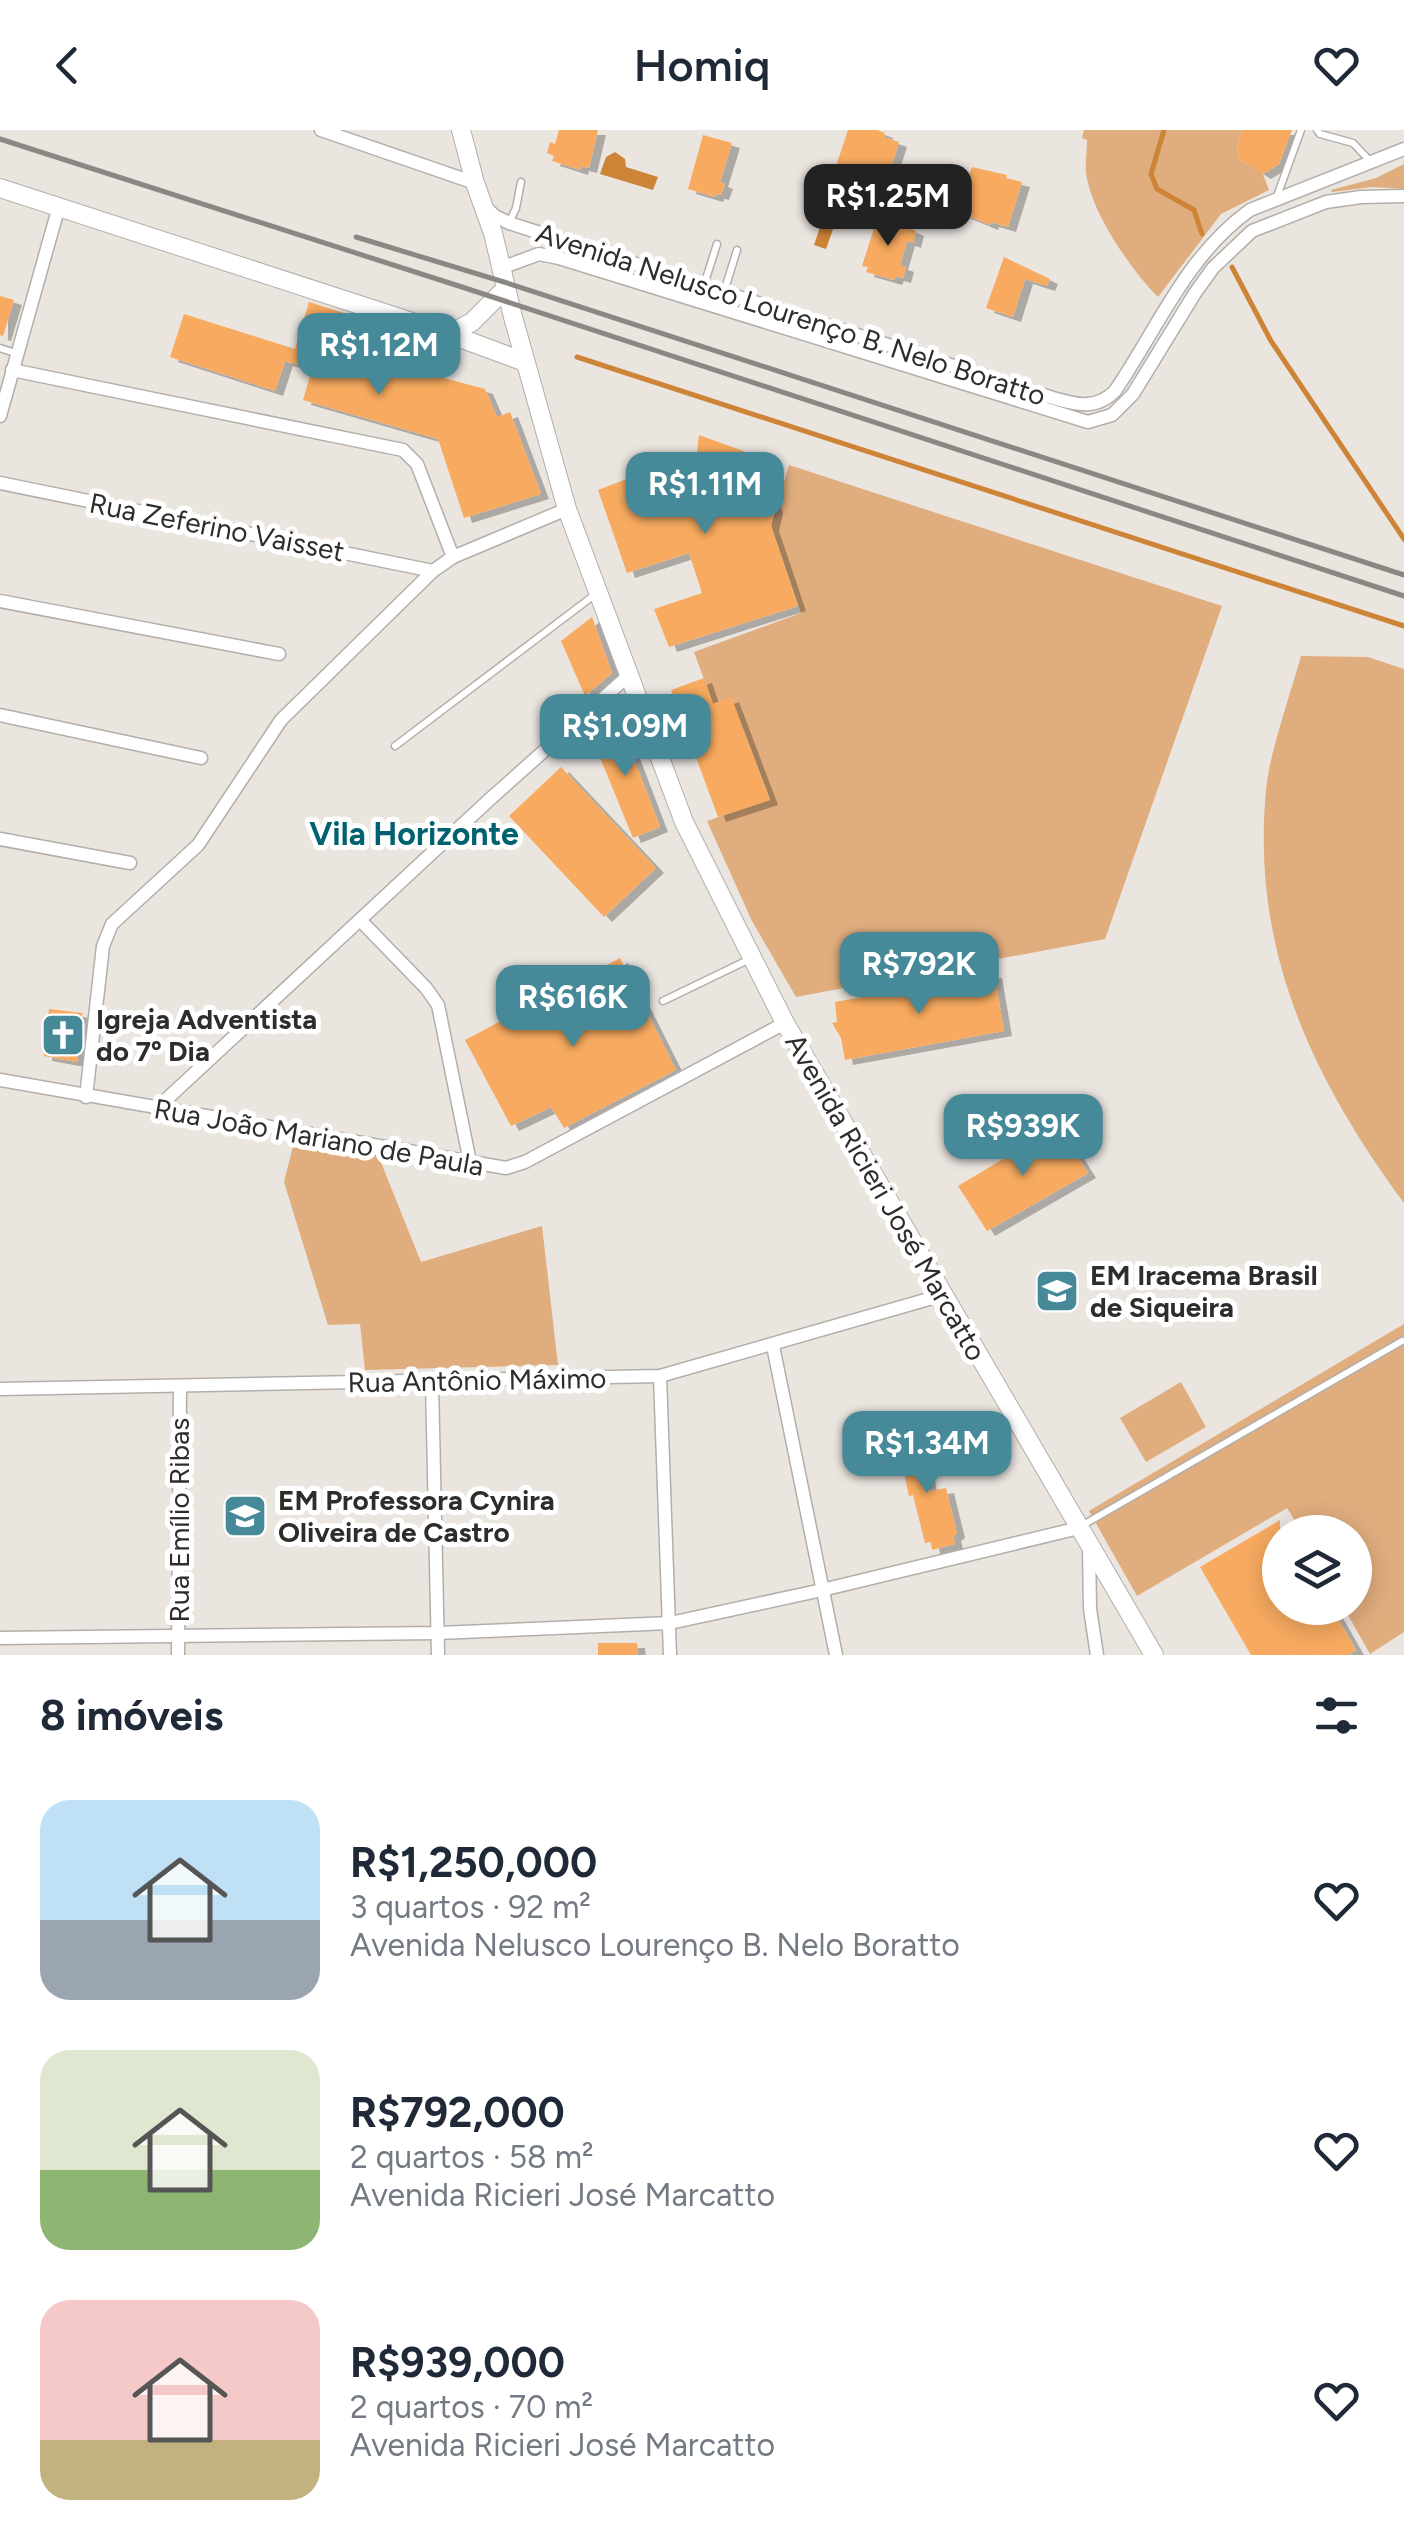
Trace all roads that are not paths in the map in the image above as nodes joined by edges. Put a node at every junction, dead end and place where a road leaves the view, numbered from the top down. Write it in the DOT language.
graph roads {
  1 [pos="322,130"];
  2 [pos="461,130"];
  3 [pos="1301,130"];
  4 [pos="1317,130"];
  5 [pos="1404,149"];
  6 [pos="1373,164"];
  7 [pos="521,182"];
  8 [pos="475,184"];
  9 [pos="0,188"];
  10 [pos="1404,196"];
  11 [pos="1275,202"];
  12 [pos="482,204"];
  13 [pos="59,206"];
  14 [pos="509,223"];
  15 [pos="717,244"];
  16 [pos="737,250"];
  17 [pos="501,268"];
  18 [pos="704,287"];
  19 [pos="505,289"];
  20 [pos="723,294"];
  21 [pos="762,314"];
  22 [pos="449,334"];
  23 [pos="398,345"];
  24 [pos="0,348"];
  25 [pos="17,353"];
  26 [pos="525,362"];
  27 [pos="12,370"];
  28 [pos="0,416"];
  29 [pos="0,483"];
  30 [pos="568,509"];
  31 [pos="453,557"];
  32 [pos="433,570"];
  33 [pos="598,592"];
  34 [pos="0,600"];
  35 [pos="280,654"];
  36 [pos="628,676"];
  37 [pos="0,715"];
  38 [pos="395,746"];
  39 [pos="200,758"];
  40 [pos="0,839"];
  41 [pos="130,863"];
  42 [pos="361,922"];
  43 [pos="751,958"];
  44 [pos="663,1002"];
  45 [pos="786,1023"];
  46 [pos="0,1080"];
  47 [pos="86,1097"];
  48 [pos="156,1109"];
  49 [pos="470,1162"];
  50 [pos="942,1295"];
  51 [pos="1402,1341"];
  52 [pos="773,1346"];
  53 [pos="660,1376"];
  54 [pos="432,1382"];
  55 [pos="180,1386"];
  56 [pos="0,1389"];
  57 [pos="1084,1536"];
  58 [pos="822,1590"];
  59 [pos="670,1623"];
  60 [pos="438,1634"];
  61 [pos="178,1636"];
  62 [pos="0,1638"];
  63 [pos="178,1655"];
  64 [pos="438,1655"];
  65 [pos="670,1655"];
  66 [pos="836,1655"];
  67 [pos="1097,1655"];
  68 [pos="1154,1655"];
  1 -- 8 [label="street"];
  2 -- 8 [label="main road, Avenida Ricieri José Marcatto"];
  3 -- 11 [label="lane"];
  4 -- 6 [label="lane"];
  5 -- 6 [label="street"];
  6 -- 11 [label="street"];
  7 -- 14 [label="lane"];
  8 -- 12 [label="main road, Avenida Ricieri José Marcatto"];
  8 -- 17 [label="main road, Avenida Ricieri José Marcatto"];
  9 -- 13 [label="main road"];
  10 -- 21 [label="street, Avenida Nelusco Lourenço B. Nelo Boratto"];
  11 -- 21 [label="street, Avenida Nelusco Lourenço B. Nelo Boratto"];
  12 -- 14 [label="street, Avenida Nelusco Lourenço B. Nelo Boratto"];
  12 -- 17 [label="main road, Avenida Ricieri José Marcatto"];
  13 -- 22 [label="main road"];
  13 -- 25 [label="street"];
  14 -- 18 [label="street, Avenida Nelusco Lourenço B. Nelo Boratto"];
  15 -- 18 [label="lane"];
  16 -- 20 [label="lane"];
  17 -- 19 [label="main road, Avenida Ricieri José Marcatto"];
  17 -- 21 [label="street, Avenida Nelusco Lourenço B. Nelo Boratto"];
  18 -- 20 [label="street, Avenida Nelusco Lourenço B. Nelo Boratto"];
  19 -- 22 [label="main road"];
  19 -- 26 [label="main road, Avenida Ricieri José Marcatto"];
  20 -- 21 [label="street, Avenida Nelusco Lourenço B. Nelo Boratto"];
  22 -- 23 [label="lane"];
  22 -- 26 [label="main road"];
  24 -- 25 [label="lane"];
  25 -- 27 [label="street"];
  26 -- 30 [label="main road, Avenida Ricieri José Marcatto"];
  27 -- 28 [label="street"];
  27 -- 31 [label="street"];
  29 -- 32 [label="street, Rua Zeferino Vaisset"];
  30 -- 31 [label="street"];
  30 -- 33 [label="main road, Avenida Ricieri José Marcatto"];
  31 -- 32 [label="street"];
  32 -- 47 [label="street"];
  33 -- 36 [label="main road, Avenida Ricieri José Marcatto"];
  33 -- 38 [label="lane"];
  34 -- 35 [label="street"];
  36 -- 42 [label="street"];
  36 -- 43 [label="main road, Avenida Ricieri José Marcatto"];
  37 -- 39 [label="street"];
  40 -- 41 [label="street"];
  42 -- 48 [label="street"];
  42 -- 49 [label="street"];
  43 -- 44 [label="lane"];
  43 -- 45 [label="main road, Avenida Ricieri José Marcatto"];
  45 -- 49 [label="street, Rua João Mariano de Paula"];
  45 -- 50 [label="main road, Avenida Ricieri José Marcatto"];
  46 -- 47 [label="street, Rua João Mariano de Paula"];
  47 -- 48 [label="street, Rua João Mariano de Paula"];
  48 -- 49 [label="street, Rua João Mariano de Paula"];
  50 -- 52 [label="street, Rua Antônio Máximo"];
  50 -- 57 [label="main road, Avenida Ricieri José Marcatto"];
  51 -- 57 [label="lane"];
  52 -- 53 [label="street, Rua Antônio Máximo"];
  52 -- 58 [label="street"];
  53 -- 54 [label="street, Rua Antônio Máximo"];
  53 -- 59 [label="street"];
  54 -- 55 [label="street, Rua Antônio Máximo"];
  54 -- 60 [label="street"];
  55 -- 56 [label="street, Rua Antônio Máximo"];
  55 -- 61 [label="street, Rua Emílio Ribas"];
  57 -- 58 [label="street"];
  57 -- 67 [label="street"];
  57 -- 68 [label="main road, Avenida Ricieri José Marcatto"];
  58 -- 59 [label="street"];
  58 -- 66 [label="street"];
  59 -- 60 [label="street"];
  59 -- 65 [label="street"];
  60 -- 61 [label="street"];
  60 -- 64 [label="street"];
  61 -- 62 [label="street"];
  61 -- 63 [label="street, Rua Emílio Ribas"];
}
